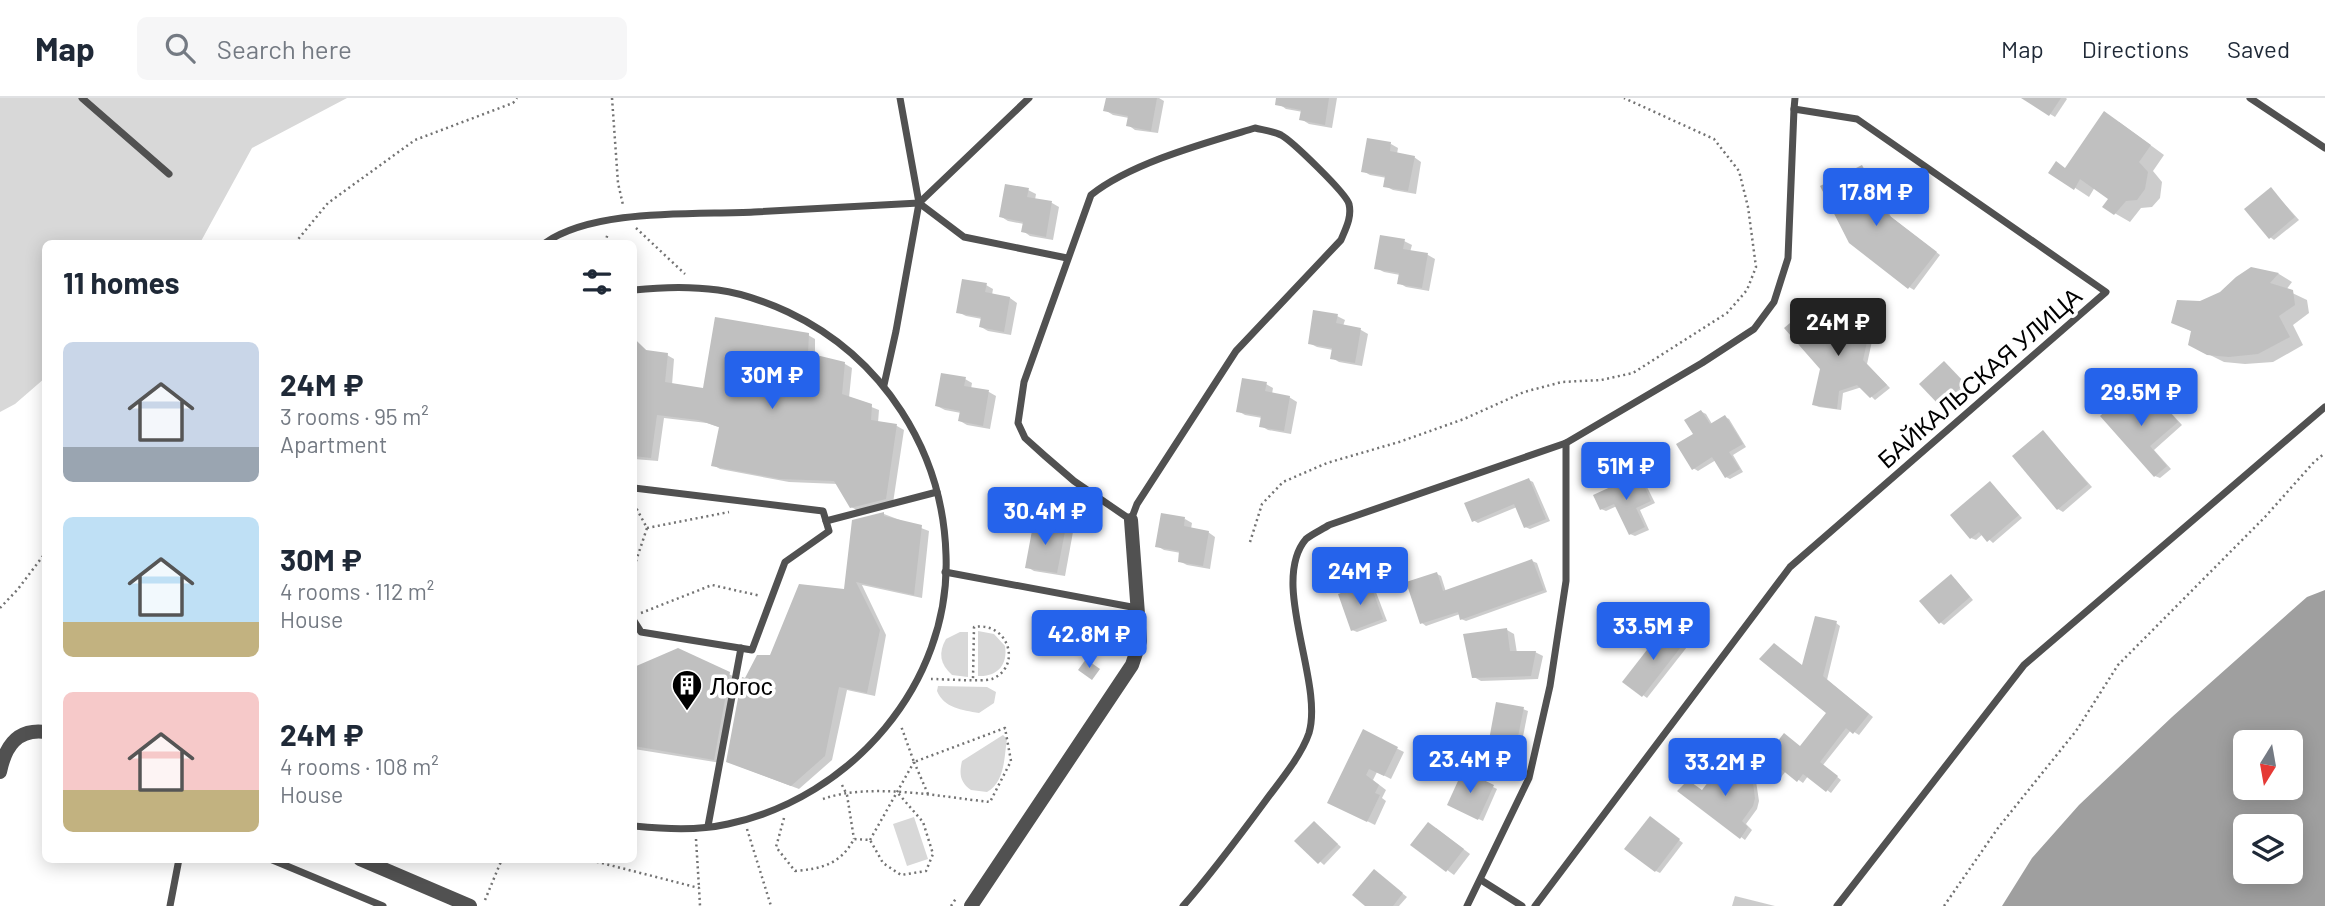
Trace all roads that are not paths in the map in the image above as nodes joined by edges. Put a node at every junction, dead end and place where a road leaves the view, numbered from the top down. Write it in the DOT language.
graph roads {
  1 [pos="82,98"];
  2 [pos="900,98"];
  3 [pos="1029,98"];
  4 [pos="1795,98"];
  5 [pos="2249,98"];
  6 [pos="1794,109"];
  7 [pos="2325,148"];
  8 [pos="169,174"];
  9 [pos="919,203"];
  10 [pos="549,240"];
  11 [pos="1067,258"];
  12 [pos="637,290"];
  13 [pos="884,385"];
  14 [pos="2325,407"];
  15 [pos="1566,443"];
  16 [pos="637,488"];
  17 [pos="937,492"];
  18 [pos="1131,520"];
  19 [pos="826,521"];
  20 [pos="945,572"];
  21 [pos="1138,608"];
  22 [pos="637,624"];
  23 [pos="741,648"];
  24 [pos="42,733"];
  25 [pos="0,772"];
  26 [pos="637,826"];
  27 [pos="708,827"];
  28 [pos="178,863"];
  29 [pos="280,863"];
  30 [pos="369,863"];
  31 [pos="1481,880"];
  32 [pos="170,906"];
  33 [pos="383,906"];
  34 [pos="470,906"];
  35 [pos="971,906"];
  36 [pos="1183,906"];
  37 [pos="1467,906"];
  38 [pos="1522,906"];
  39 [pos="1535,906"];
  40 [pos="1837,906"];
  1 -- 8 [label="lane"];
  2 -- 9 [label="lane"];
  3 -- 9 [label="lane"];
  4 -- 6 [label="lane"];
  5 -- 7 [label="lane"];
  6 -- 15 [label="lane"];
  6 -- 39 [label="lane, БАЙКАЛЬСКАЯ УЛИЦА"];
  9 -- 10 [label="lane"];
  9 -- 11 [label="lane"];
  9 -- 13 [label="lane"];
  11 -- 18 [label="lane"];
  11 -- 18 [label="lane"];
  12 -- 13 [label="lane"];
  13 -- 17 [label="lane"];
  14 -- 40 [label="lane"];
  15 -- 31 [label="lane"];
  15 -- 36 [label="lane"];
  16 -- 19 [label="lane"];
  17 -- 19 [label="lane"];
  17 -- 20 [label="lane"];
  18 -- 21 [label="street"];
  19 -- 23 [label="lane"];
  20 -- 21 [label="lane"];
  20 -- 27 [label="lane"];
  21 -- 35 [label="street"];
  22 -- 23 [label="lane"];
  23 -- 27 [label="lane"];
  24 -- 25 [label="street"];
  26 -- 27 [label="lane"];
  28 -- 32 [label="lane"];
  29 -- 33 [label="lane"];
  30 -- 34 [label="street"];
  31 -- 37 [label="lane"];
  31 -- 38 [label="lane"];
}
